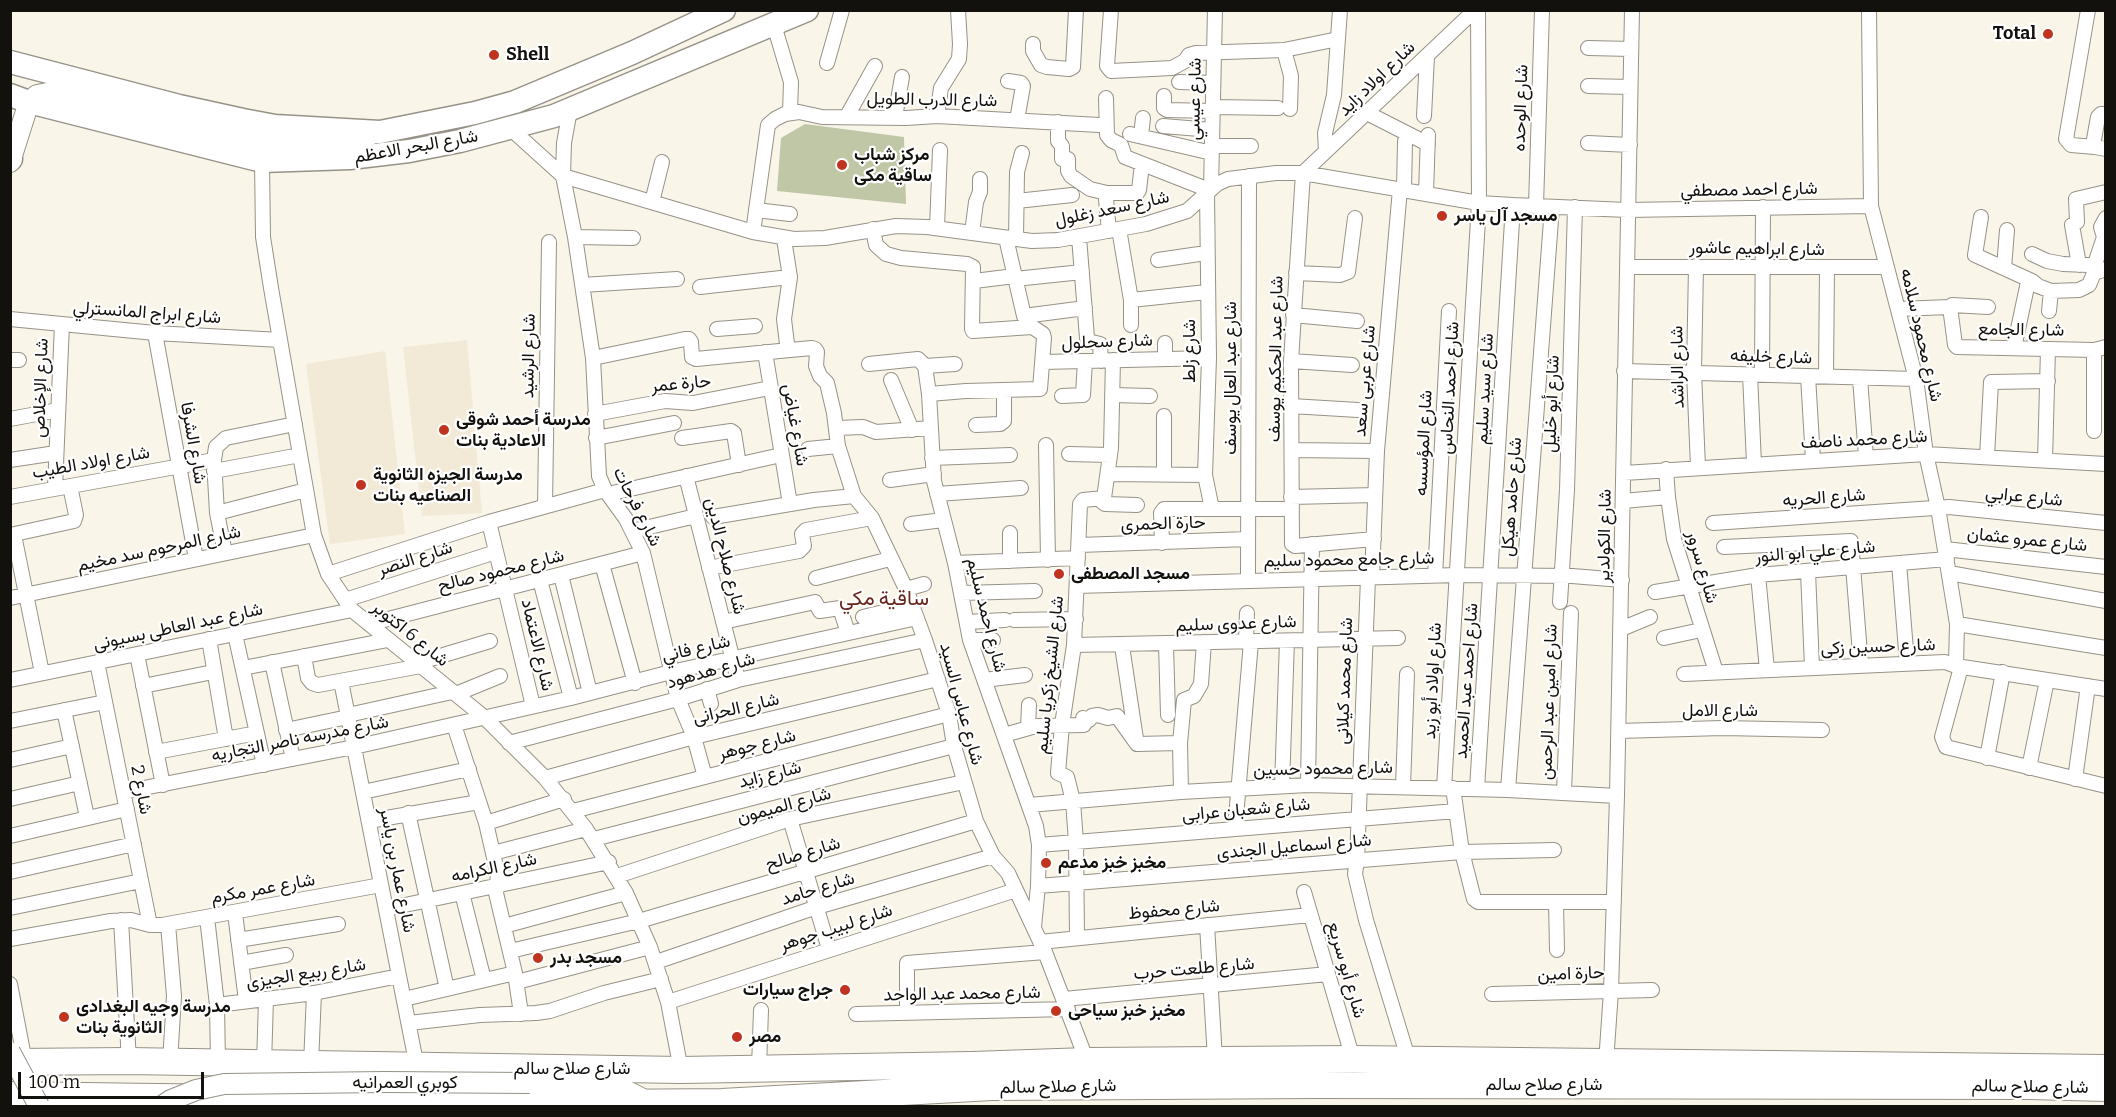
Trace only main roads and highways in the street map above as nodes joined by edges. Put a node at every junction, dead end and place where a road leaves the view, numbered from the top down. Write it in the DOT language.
graph roads {
  1 [pos="724,10"];
  2 [pos="790,16"];
  3 [pos="679,30"];
  4 [pos="721,47"];
  5 [pos="10,62"];
  6 [pos="20,98"];
  7 [pos="15,1059"];
  8 [pos="170,1062"];
  9 [pos="2106,1068"];
  10 [pos="723,1069"];
  11 [pos="1437,1073"];
  12 [pos="1919,1076"];
  13 [pos="958,1077"];
  14 [pos="2106,1088"];
  15 [pos="10,1095"];
  16 [pos="166,1100"];
  17 [pos="10,1102"];
  18 [pos="722,1102"];
  19 [pos="16,1107"];
  1 -- 3 [label="main road, شارع البحر الاعظم"];
  2 -- 4 [label="main road, شارع البحر الاعظم"];
  3 -- 4 [label="main road"];
  3 -- 5 [label="main road, شارع البحر الاعظم"];
  4 -- 6 [label="main road, شارع البحر الاعظم"];
  7 -- 8 [label="highway, شارع صلاح سالم"];
  8 -- 10 [label="highway, شارع صلاح سالم"];
  8 -- 16 [label="highway"];
  9 -- 12 [label="highway, شارع صلاح سالم"];
  10 -- 13 [label="highway, شارع صلاح سالم"];
  10 -- 18 [label="highway"];
  11 -- 12 [label="highway, شارع صلاح سالم"];
  11 -- 12 [label="highway, شارع صلاح سالم"];
  11 -- 13 [label="highway, شارع صلاح سالم"];
  11 -- 13 [label="highway, شارع صلاح سالم"];
  12 -- 14 [label="highway, شارع صلاح سالم"];
  13 -- 18 [label="highway, شارع صلاح سالم"];
  15 -- 16 [label="highway, شارع صلاح سالم"];
  16 -- 18 [label="highway, شارع صلاح سالم"];
  17 -- 19 [label="highway"];
}
